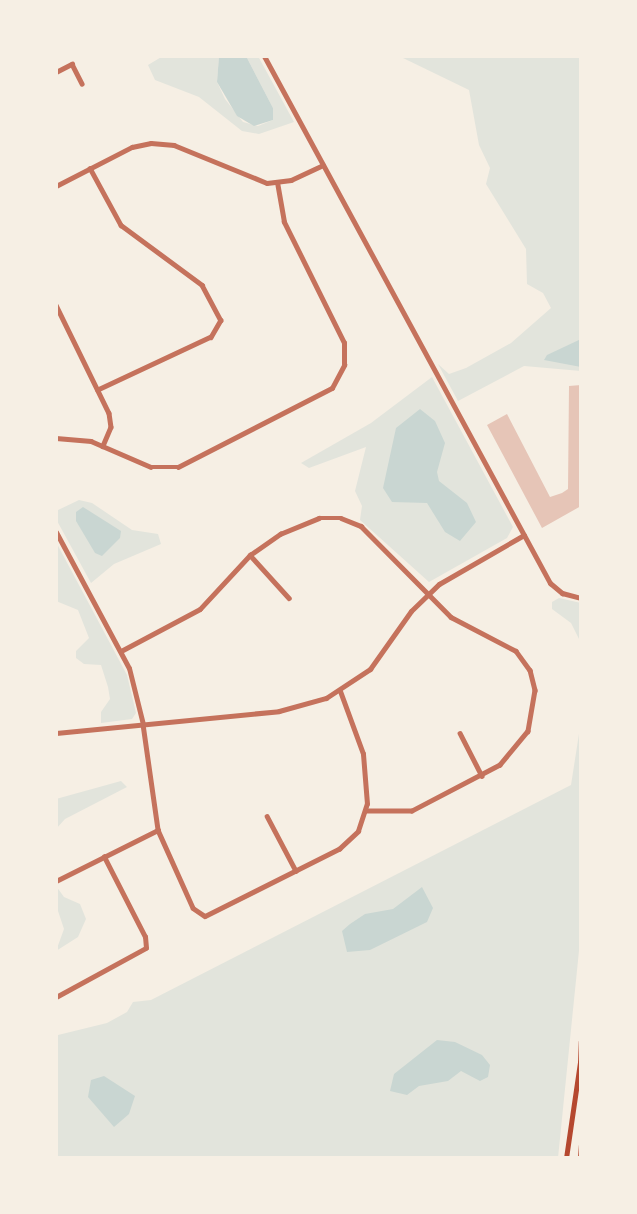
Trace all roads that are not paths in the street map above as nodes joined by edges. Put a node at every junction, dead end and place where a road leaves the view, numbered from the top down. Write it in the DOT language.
graph roads {
  1 [pos="264,56"];
  2 [pos="56,72"];
  3 [pos="82,85"];
  4 [pos="323,165"];
  5 [pos="90,168"];
  6 [pos="277,184"];
  7 [pos="56,186"];
  8 [pos="56,305"];
  9 [pos="98,390"];
  10 [pos="56,438"];
  11 [pos="103,446"];
  12 [pos="56,532"];
  13 [pos="524,535"];
  14 [pos="250,555"];
  15 [pos="428,594"];
  16 [pos="289,597"];
  17 [pos="581,598"];
  18 [pos="121,651"];
  19 [pos="340,691"];
  20 [pos="143,724"];
  21 [pos="56,733"];
  22 [pos="460,733"];
  23 [pos="482,776"];
  24 [pos="366,811"];
  25 [pos="267,816"];
  26 [pos="158,830"];
  27 [pos="104,857"];
  28 [pos="296,871"];
  29 [pos="56,881"];
  30 [pos="56,997"];
  31 [pos="581,1041"];
  32 [pos="580,1062"];
  33 [pos="581,1095"];
  34 [pos="581,1145"];
  35 [pos="566,1158"];
  36 [pos="580,1158"];
  1 -- 4 [label="street"];
  2 -- 3 [label="street"];
  4 -- 6 [label="street"];
  4 -- 13 [label="street"];
  5 -- 6 [label="street"];
  5 -- 7 [label="street"];
  5 -- 9 [label="street"];
  6 -- 11 [label="street"];
  8 -- 9 [label="street"];
  9 -- 11 [label="street"];
  10 -- 11 [label="street"];
  12 -- 18 [label="street"];
  13 -- 15 [label="street"];
  13 -- 17 [label="street"];
  14 -- 15 [label="street"];
  14 -- 16 [label="street"];
  14 -- 18 [label="street"];
  15 -- 19 [label="street"];
  15 -- 23 [label="street"];
  18 -- 20 [label="street"];
  19 -- 20 [label="street"];
  19 -- 24 [label="street"];
  20 -- 21 [label="street"];
  20 -- 26 [label="street"];
  22 -- 23 [label="street"];
  23 -- 24 [label="street"];
  24 -- 28 [label="street"];
  25 -- 28 [label="street"];
  26 -- 27 [label="street"];
  26 -- 28 [label="street"];
  27 -- 29 [label="street"];
  27 -- 30 [label="street"];
  31 -- 32 [label="main road"];
  32 -- 33 [label="main road"];
  32 -- 35 [label="main road"];
  34 -- 36 [label="main road"];
}
